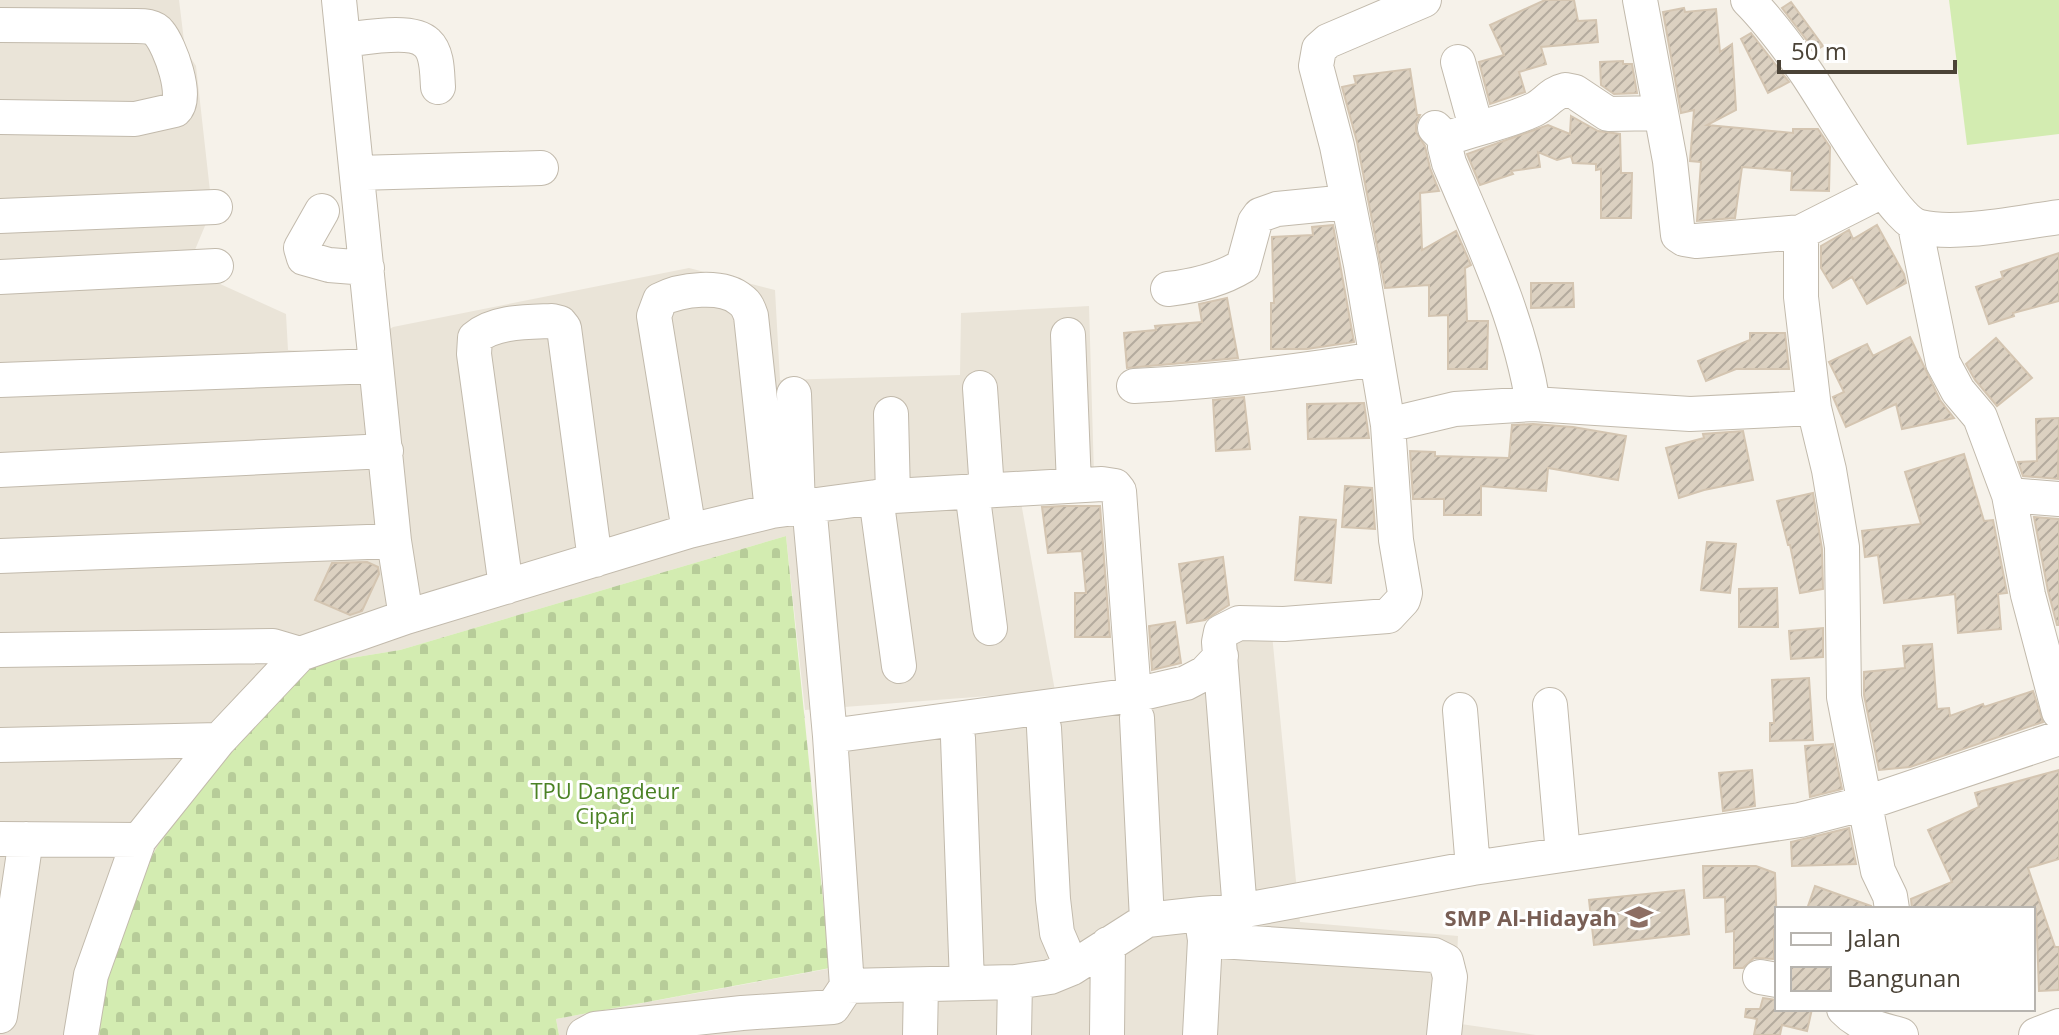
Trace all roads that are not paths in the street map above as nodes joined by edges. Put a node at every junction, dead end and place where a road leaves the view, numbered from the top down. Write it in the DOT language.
graph roads {
  1 [pos="339,0"];
  2 [pos="1424,0"];
  3 [pos="1640,0"];
  4 [pos="1748,0"];
  5 [pos="0,25"];
  6 [pos="344,40"];
  7 [pos="1458,62"];
  8 [pos="438,87"];
  9 [pos="1661,113"];
  10 [pos="0,117"];
  11 [pos="1452,131"];
  12 [pos="541,168"];
  13 [pos="357,173"];
  14 [pos="1882,191"];
  15 [pos="1348,202"];
  16 [pos="215,207"];
  17 [pos="322,211"];
  18 [pos="0,216"];
  19 [pos="2059,217"];
  20 [pos="1915,226"];
  21 [pos="1801,232"];
  22 [pos="216,266"];
  23 [pos="367,268"];
  24 [pos="0,277"];
  25 [pos="1168,289"];
  26 [pos="1068,335"];
  27 [pos="1376,359"];
  28 [pos="376,366"];
  29 [pos="0,380"];
  30 [pos="1134,386"];
  31 [pos="980,388"];
  32 [pos="794,394"];
  33 [pos="1533,404"];
  34 [pos="1814,408"];
  35 [pos="891,414"];
  36 [pos="1388,425"];
  37 [pos="386,451"];
  38 [pos="0,470"];
  39 [pos="1074,485"];
  40 [pos="980,490"];
  41 [pos="2009,495"];
  42 [pos="884,496"];
  43 [pos="2059,499"];
  44 [pos="793,507"];
  45 [pos="689,531"];
  46 [pos="394,541"];
  47 [pos="0,556"];
  48 [pos="595,560"];
  49 [pos="506,587"];
  50 [pos="406,617"];
  51 [pos="990,628"];
  52 [pos="0,650"];
  53 [pos="300,654"];
  54 [pos="1221,656"];
  55 [pos="899,666"];
  56 [pos="1550,705"];
  57 [pos="1136,707"];
  58 [pos="1460,710"];
  59 [pos="2059,712"];
  60 [pos="1044,728"];
  61 [pos="830,736"];
  62 [pos="958,738"];
  63 [pos="2059,738"];
  64 [pos="219,740"];
  65 [pos="0,745"];
  66 [pos="1866,803"];
  67 [pos="13,839"];
  68 [pos="139,840"];
  69 [pos="1563,854"];
  70 [pos="1473,868"];
  71 [pos="1892,907"];
  72 [pos="1240,911"];
  73 [pos="1147,920"];
  74 [pos="1203,927"];
  75 [pos="1108,944"];
  76 [pos="1072,968"];
  77 [pos="1015,982"];
  78 [pos="967,983"];
  79 [pos="921,985"];
  80 [pos="837,1009"];
  81 [pos="0,1016"];
  82 [pos="1864,1020"];
  83 [pos="742,1024"];
  84 [pos="2059,1026"];
  85 [pos="654,1030"];
  86 [pos="81,1035"];
  87 [pos="584,1035"];
  88 [pos="920,1035"];
  89 [pos="1014,1035"];
  90 [pos="1107,1035"];
  91 [pos="1200,1035"];
  92 [pos="1444,1035"];
  93 [pos="1901,1035"];
  94 [pos="2036,1035"];
  1 -- 6 [label="street"];
  2 -- 15 [label="street"];
  3 -- 9 [label="street"];
  4 -- 14 [label="street"];
  5 -- 10 [label="street"];
  6 -- 8 [label="street"];
  6 -- 13 [label="street"];
  7 -- 11 [label="street"];
  9 -- 11 [label="street"];
  9 -- 21 [label="street"];
  11 -- 33 [label="street"];
  12 -- 13 [label="street"];
  13 -- 23 [label="street"];
  14 -- 20 [label="street"];
  14 -- 21 [label="street"];
  15 -- 25 [label="street"];
  15 -- 27 [label="street"];
  16 -- 18 [label="street"];
  17 -- 23 [label="street"];
  19 -- 20 [label="street"];
  20 -- 41 [label="street"];
  21 -- 34 [label="street"];
  22 -- 24 [label="street"];
  23 -- 28 [label="street"];
  26 -- 39 [label="street"];
  27 -- 30 [label="street"];
  27 -- 36 [label="street"];
  28 -- 29 [label="street"];
  28 -- 37 [label="street"];
  31 -- 40 [label="street"];
  32 -- 44 [label="street"];
  33 -- 34 [label="street"];
  33 -- 36 [label="street"];
  34 -- 66 [label="street"];
  35 -- 42 [label="street"];
  36 -- 54 [label="street"];
  37 -- 38 [label="street"];
  37 -- 46 [label="street"];
  39 -- 40 [label="street"];
  39 -- 57 [label="street"];
  40 -- 42 [label="street"];
  40 -- 51 [label="street"];
  41 -- 43 [label="street"];
  41 -- 59 [label="street"];
  42 -- 44 [label="street"];
  42 -- 55 [label="street"];
  44 -- 45 [label="street"];
  44 -- 45 [label="street"];
  44 -- 61 [label="street"];
  45 -- 48 [label="street"];
  46 -- 47 [label="street"];
  46 -- 50 [label="street"];
  48 -- 49 [label="street"];
  48 -- 49 [label="street"];
  49 -- 50 [label="street"];
  50 -- 53 [label="street"];
  52 -- 53 [label="street"];
  53 -- 64 [label="street"];
  54 -- 57 [label="street"];
  54 -- 72 [label="street"];
  56 -- 69 [label="street"];
  57 -- 61 [label="street"];
  57 -- 73 [label="street"];
  58 -- 70 [label="street"];
  60 -- 76 [label="street"];
  61 -- 80 [label="street"];
  62 -- 78 [label="street"];
  63 -- 66 [label="street"];
  64 -- 65 [label="street"];
  64 -- 68 [label="street"];
  66 -- 69 [label="street"];
  66 -- 71 [label="street"];
  67 -- 68 [label="street"];
  67 -- 81 [label="street"];
  68 -- 86 [label="street"];
  69 -- 70 [label="street"];
  70 -- 72 [label="street"];
  72 -- 74 [label="street"];
  73 -- 74 [label="street"];
  73 -- 75 [label="street"];
  74 -- 91 [label="street"];
  74 -- 92 [label="street"];
  75 -- 76 [label="street"];
  75 -- 90 [label="street"];
  76 -- 77 [label="street"];
  77 -- 78 [label="street"];
  77 -- 89 [label="street"];
  78 -- 79 [label="street"];
  79 -- 80 [label="street"];
  79 -- 88 [label="street"];
  80 -- 83 [label="street"];
  82 -- 93 [label="street"];
  83 -- 85 [label="street"];
  84 -- 94 [label="street"];
  85 -- 87 [label="street"];
}
